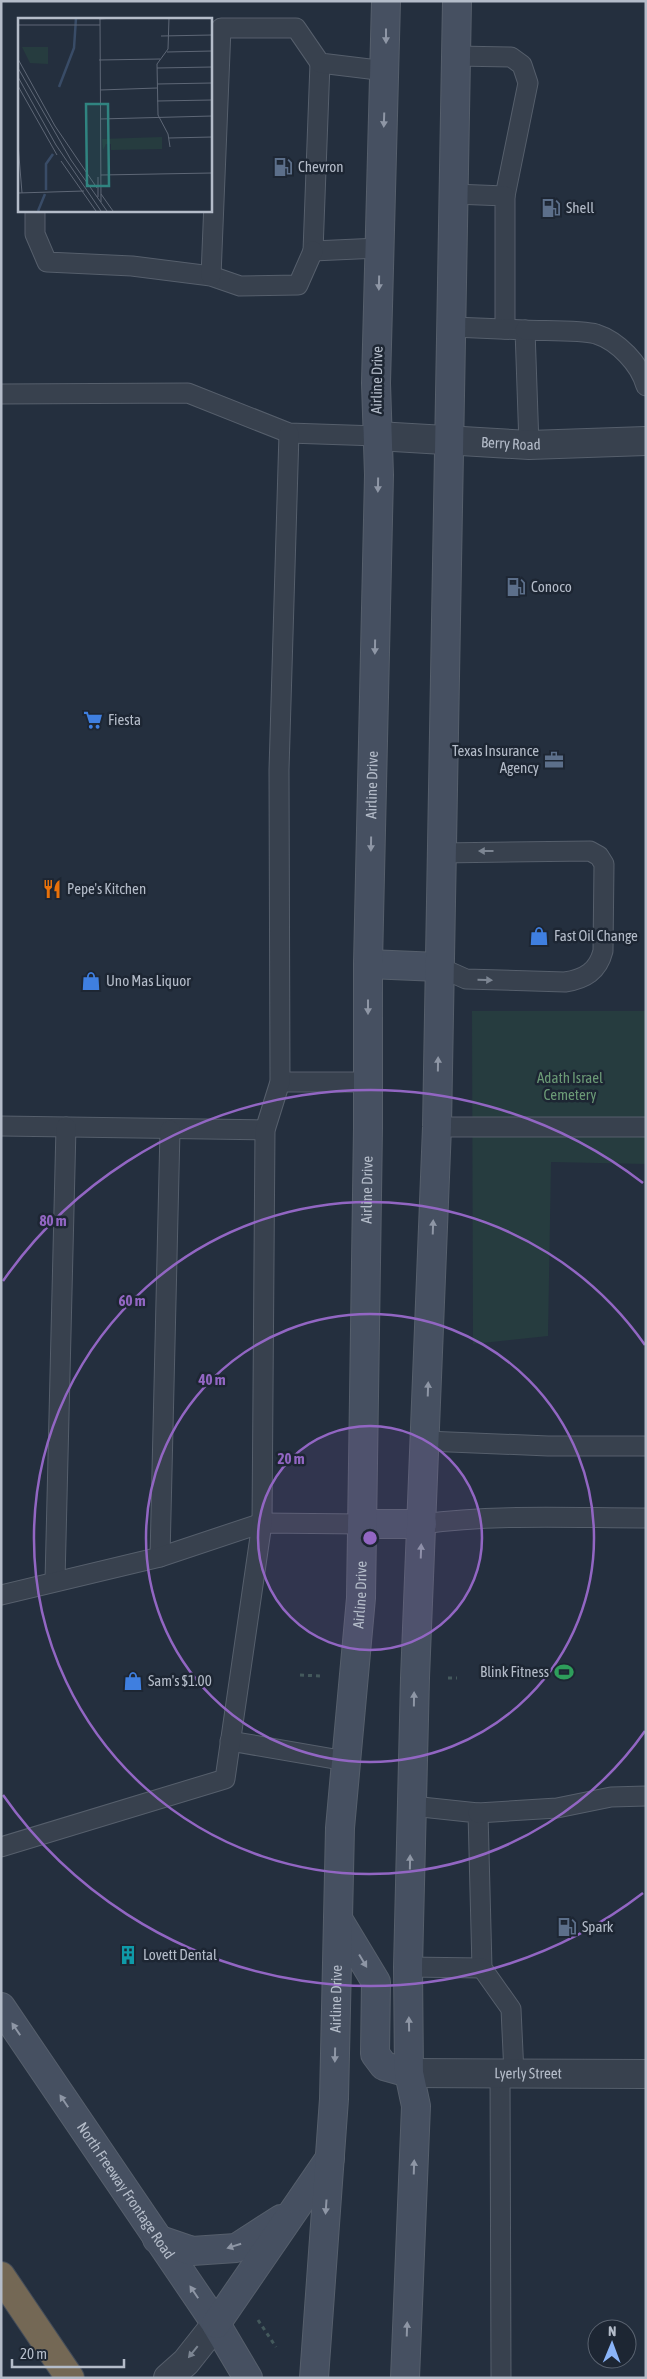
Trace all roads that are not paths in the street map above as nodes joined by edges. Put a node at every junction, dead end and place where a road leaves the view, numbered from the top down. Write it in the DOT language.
graph roads {
  1 [pos="386,1"];
  2 [pos="457,1"];
  3 [pos="456,56"];
  4 [pos="320,64"];
  5 [pos="386,71"];
  6 [pos="454,194"];
  7 [pos="505,196"];
  8 [pos="35,211"];
  9 [pos="379,248"];
  10 [pos="313,251"];
  11 [pos="212,276"];
  12 [pos="453,327"];
  13 [pos="505,329"];
  14 [pos="525,330"];
  15 [pos="646,386"];
  16 [pos="1,394"];
  17 [pos="289,433"];
  18 [pos="376,436"];
  19 [pos="450,440"];
  20 [pos="646,441"];
  21 [pos="529,445"];
  22 [pos="441,852"];
  23 [pos="368,964"];
  24 [pos="439,967"];
  25 [pos="280,1082"];
  26 [pos="368,1082"];
  27 [pos="1,1126"];
  28 [pos="66,1127"];
  29 [pos="437,1127"];
  30 [pos="646,1127"];
  31 [pos="170,1130"];
  32 [pos="265,1130"];
  33 [pos="426,1441"];
  34 [pos="646,1446"];
  35 [pos="646,1518"];
  36 [pos="262,1523"];
  37 [pos="362,1524"];
  38 [pos="422,1524"];
  39 [pos="160,1557"];
  40 [pos="56,1581"];
  41 [pos="1,1595"];
  42 [pos="230,1741"];
  43 [pos="346,1761"];
  44 [pos="646,1796"];
  45 [pos="412,1806"];
  46 [pos="478,1813"];
  47 [pos="4,1841"];
  48 [pos="338,1919"];
  49 [pos="408,1968"];
  50 [pos="482,1968"];
  51 [pos="1,2007"];
  52 [pos="409,2073"];
  53 [pos="507,2074"];
  54 [pos="646,2074"];
  55 [pos="330,2158"];
  56 [pos="290,2213"];
  57 [pos="157,2239"];
  58 [pos="1,2276"];
  59 [pos="216,2324"];
  60 [pos="70,2378"];
  61 [pos="168,2378"];
  62 [pos="248,2378"];
  63 [pos="314,2378"];
  64 [pos="405,2378"];
  65 [pos="501,2378"];
  1 -- 5 [label="main road, Airline Drive, one-way"];
  2 -- 3 [label="main road"];
  3 -- 6 [label="main road"];
  3 -- 7 [label="lane"];
  4 -- 5 [label="lane"];
  4 -- 10 [label="lane"];
  4 -- 11 [label="lane"];
  5 -- 9 [label="main road, Airline Drive, one-way"];
  6 -- 7 [label="lane"];
  6 -- 12 [label="main road"];
  7 -- 13 [label="lane"];
  8 -- 11 [label="lane"];
  9 -- 10 [label="lane"];
  9 -- 18 [label="main road, Airline Drive, one-way"];
  10 -- 11 [label="lane"];
  12 -- 13 [label="lane"];
  12 -- 19 [label="main road"];
  13 -- 14 [label="lane"];
  14 -- 15 [label="lane"];
  14 -- 21 [label="lane"];
  16 -- 17 [label="lane"];
  17 -- 18 [label="lane"];
  17 -- 25 [label="lane"];
  18 -- 19 [label="street, Berry Road"];
  18 -- 23 [label="main road, Airline Drive, one-way"];
  19 -- 21 [label="street, Berry Road"];
  19 -- 22 [label="main road"];
  20 -- 21 [label="street, Berry Road"];
  22 -- 24 [label="main road"];
  24 -- 22 [label="lane, one-way"];
  23 -- 24 [label="main road"];
  23 -- 26 [label="main road, Airline Drive, one-way"];
  29 -- 24 [label="main road, one-way"];
  25 -- 26 [label="lane"];
  25 -- 32 [label="lane"];
  26 -- 37 [label="main road, Airline Drive"];
  27 -- 28 [label="lane"];
  28 -- 31 [label="lane"];
  28 -- 40 [label="lane"];
  29 -- 30 [label="lane"];
  33 -- 29 [label="main road, one-way"];
  31 -- 32 [label="lane"];
  31 -- 39 [label="lane"];
  32 -- 36 [label="lane"];
  33 -- 34 [label="lane"];
  33 -- 38 [label="main road"];
  35 -- 38 [label="lane"];
  36 -- 37 [label="lane"];
  36 -- 39 [label="lane"];
  36 -- 42 [label="lane"];
  37 -- 38 [label="main road"];
  37 -- 43 [label="main road, Airline Drive"];
  45 -- 38 [label="main road, one-way"];
  39 -- 40 [label="lane"];
  40 -- 41 [label="lane"];
  42 -- 43 [label="lane"];
  42 -- 47 [label="lane"];
  43 -- 48 [label="main road, Airline Drive"];
  44 -- 46 [label="lane"];
  45 -- 46 [label="lane"];
  49 -- 45 [label="main road, one-way"];
  46 -- 50 [label="lane"];
  48 -- 52 [label="main road, one-way"];
  48 -- 55 [label="main road, Airline Drive, one-way"];
  49 -- 50 [label="lane"];
  52 -- 49 [label="main road, one-way"];
  50 -- 53 [label="lane"];
  57 -- 51 [label="main road, North Freeway Frontage Road, one-way"];
  52 -- 53 [label="street, Lyerly Street"];
  64 -- 52 [label="main road, one-way"];
  53 -- 54 [label="street, Lyerly Street"];
  53 -- 65 [label="lane"];
  55 -- 56 [label="main road"];
  55 -- 63 [label="main road, Airline Drive, one-way"];
  56 -- 57 [label="main road, one-way"];
  56 -- 59 [label="main road"];
  59 -- 57 [label="main road, North Freeway Frontage Road, one-way"];
  58 -- 60 [label="highway"];
  59 -- 61 [label="street, one-way"];
  59 -- 62 [label="main road, North Freeway Frontage Road"];
}
